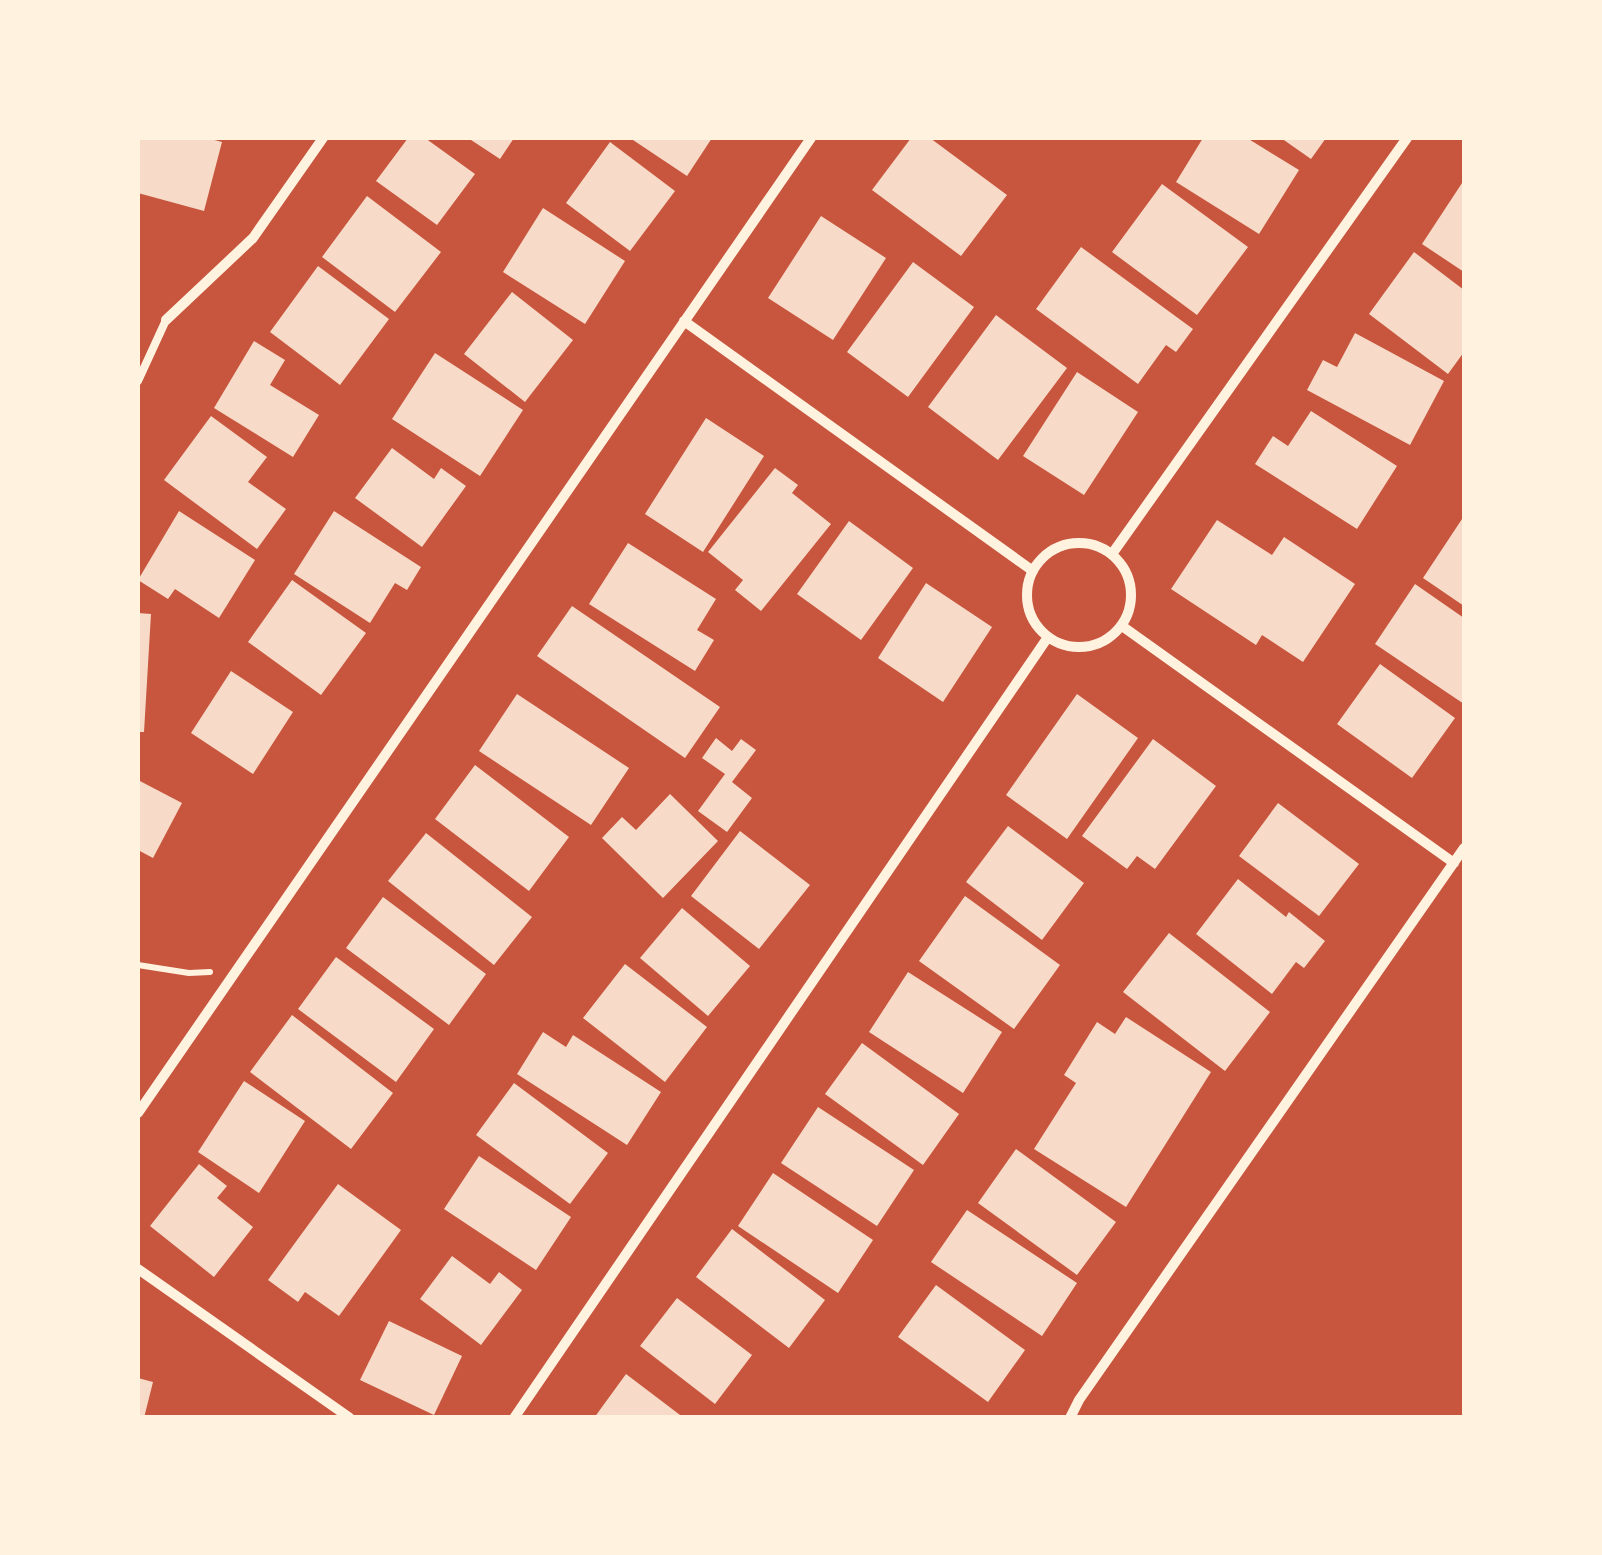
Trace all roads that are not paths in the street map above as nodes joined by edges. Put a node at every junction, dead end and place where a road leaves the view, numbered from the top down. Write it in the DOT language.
graph roads {
  1 [pos="323,138"];
  2 [pos="811,138"];
  3 [pos="1408,138"];
  4 [pos="166,320"];
  5 [pos="684,321"];
  6 [pos="138,381"];
  7 [pos="1112,554"];
  8 [pos="1033,570"];
  9 [pos="1122,626"];
  10 [pos="1048,637"];
  11 [pos="1464,848"];
  12 [pos="1454,863"];
  13 [pos="138,1113"];
  14 [pos="138,1268"];
  15 [pos="350,1418"];
  16 [pos="514,1418"];
  17 [pos="1070,1418"];
  1 -- 4 [label="street"];
  2 -- 5 [label="street"];
  3 -- 7 [label="street"];
  4 -- 6 [label="lane"];
  5 -- 8 [label="street"];
  5 -- 13 [label="street"];
  7 -- 8 [label="street"];
  7 -- 9 [label="street"];
  8 -- 10 [label="street"];
  9 -- 10 [label="street"];
  9 -- 12 [label="street"];
  10 -- 16 [label="street"];
  11 -- 12 [label="street"];
  12 -- 17 [label="street"];
  14 -- 15 [label="street"];
}
